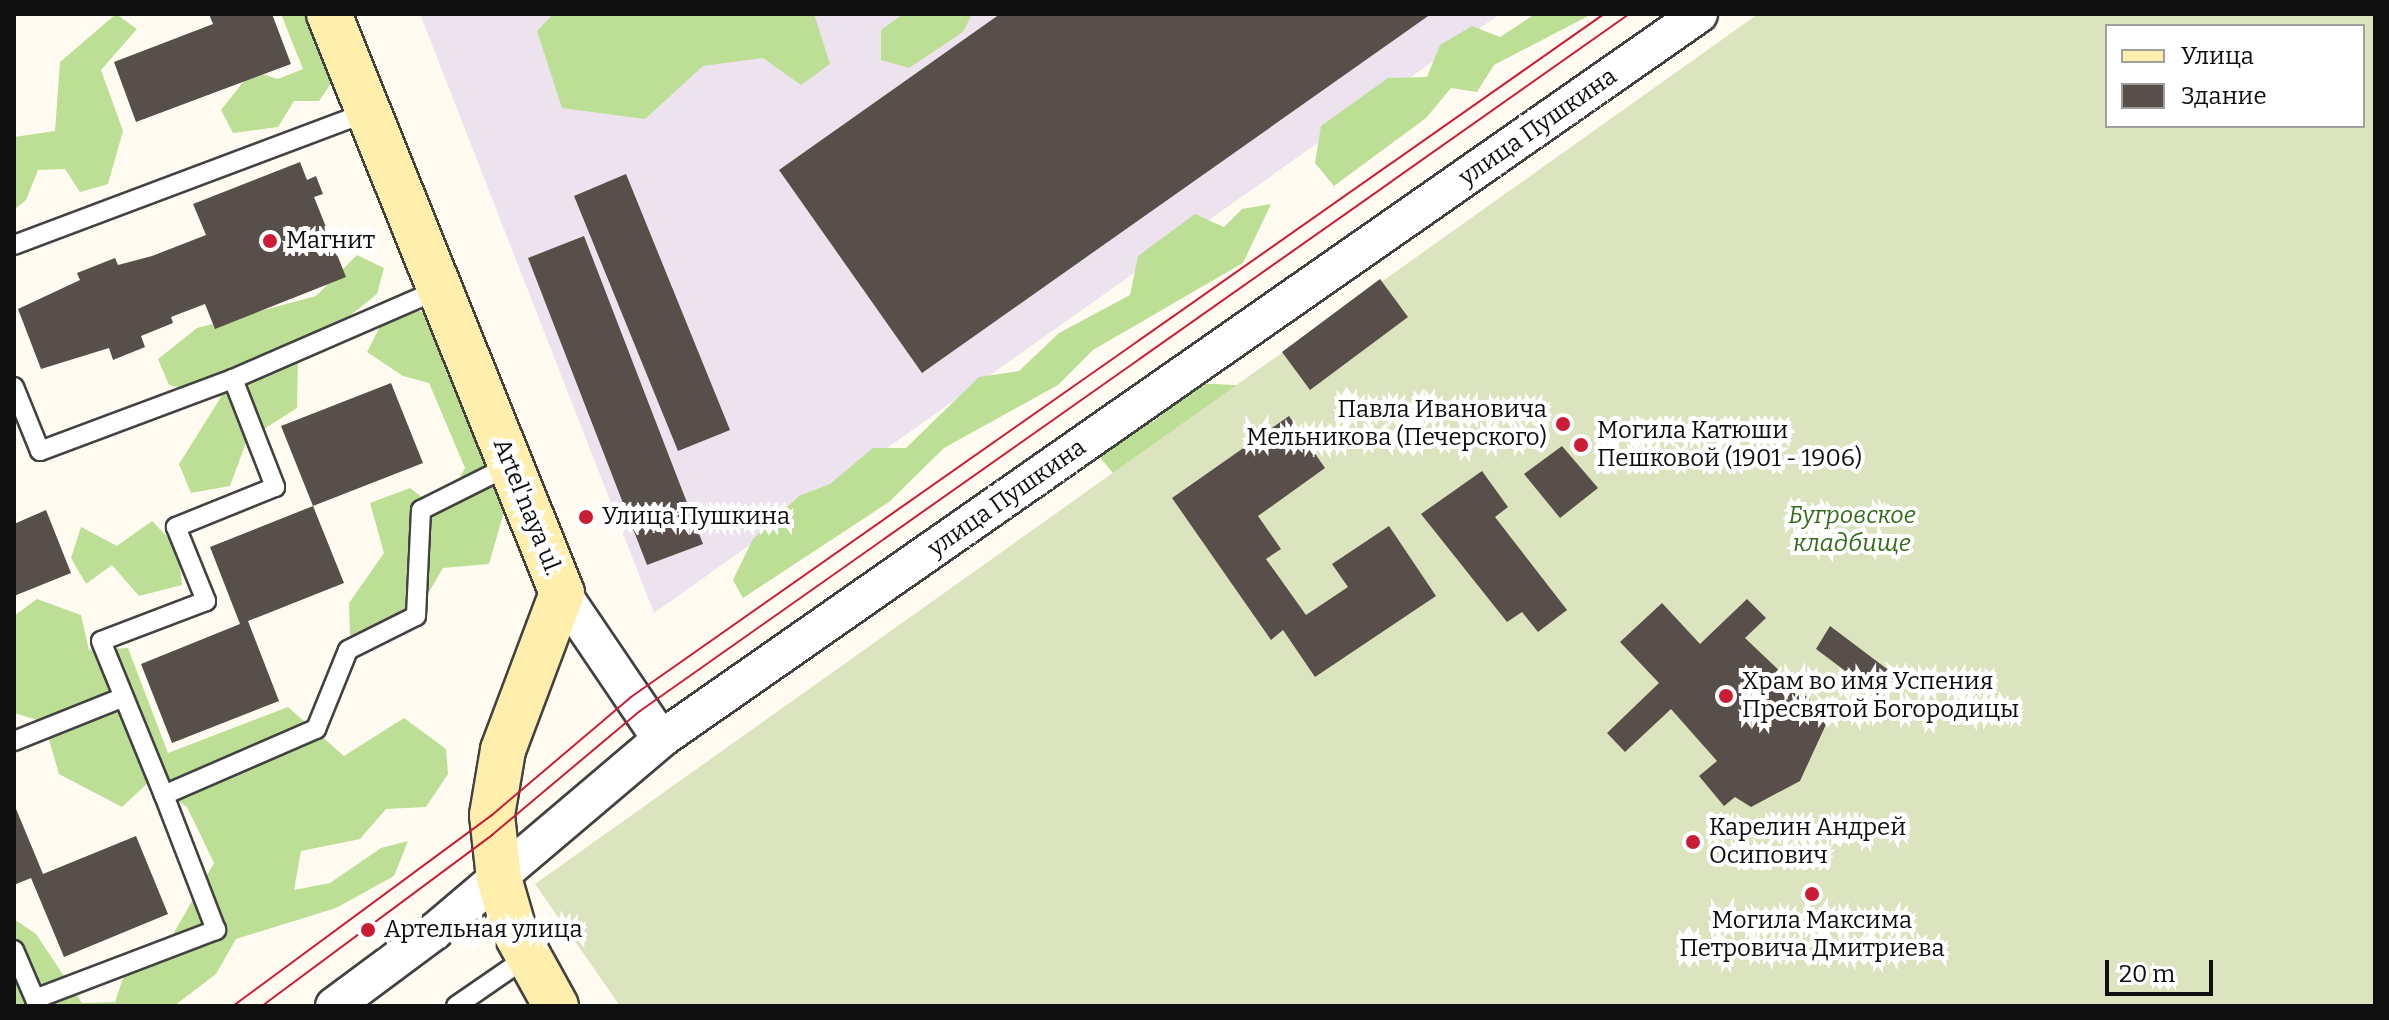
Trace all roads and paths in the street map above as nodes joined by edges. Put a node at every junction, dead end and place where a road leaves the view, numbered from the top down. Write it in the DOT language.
graph roads {
  1 [pos="329,14"];
  2 [pos="1699,14"];
  3 [pos="367,112"];
  4 [pos="14,245"];
  5 [pos="440,288"];
  6 [pos="233,379"];
  7 [pos="14,387"];
  8 [pos="511,465"];
  9 [pos="562,593"];
  10 [pos="595,644"];
  11 [pos="531,673"];
  12 [pos="124,697"];
  13 [pos="661,739"];
  14 [pos="14,741"];
  15 [pos="164,795"];
  16 [pos="499,878"];
  17 [pos="14,950"];
  18 [pos="527,957"];
  19 [pos="334,1006"];
  20 [pos="456,1006"];
  21 [pos="556,1006"];
  1 -- 3 [label="street, Artel'naya ul."];
  2 -- 13 [label="street, улица Пушкина"];
  3 -- 4 [label="lane"];
  3 -- 5 [label="street, Artel'naya ul."];
  5 -- 6 [label="lane"];
  5 -- 8 [label="street, Artel'naya ul."];
  6 -- 7 [label="lane"];
  6 -- 12 [label="lane"];
  8 -- 9 [label="street, Artel'naya ul."];
  8 -- 15 [label="lane"];
  9 -- 10 [label="street"];
  9 -- 11 [label="street, Artel'naya ul."];
  10 -- 11 [label="street"];
  10 -- 13 [label="street"];
  11 -- 16 [label="street, Artel'naya ul."];
  12 -- 14 [label="lane"];
  12 -- 15 [label="lane"];
  13 -- 16 [label="street, улица Пушкина"];
  15 -- 17 [label="lane"];
  16 -- 18 [label="street, Artel'naya ul."];
  16 -- 19 [label="street, улица Пушкина"];
  18 -- 20 [label="lane"];
  18 -- 21 [label="street, Artel'naya ul."];
}
